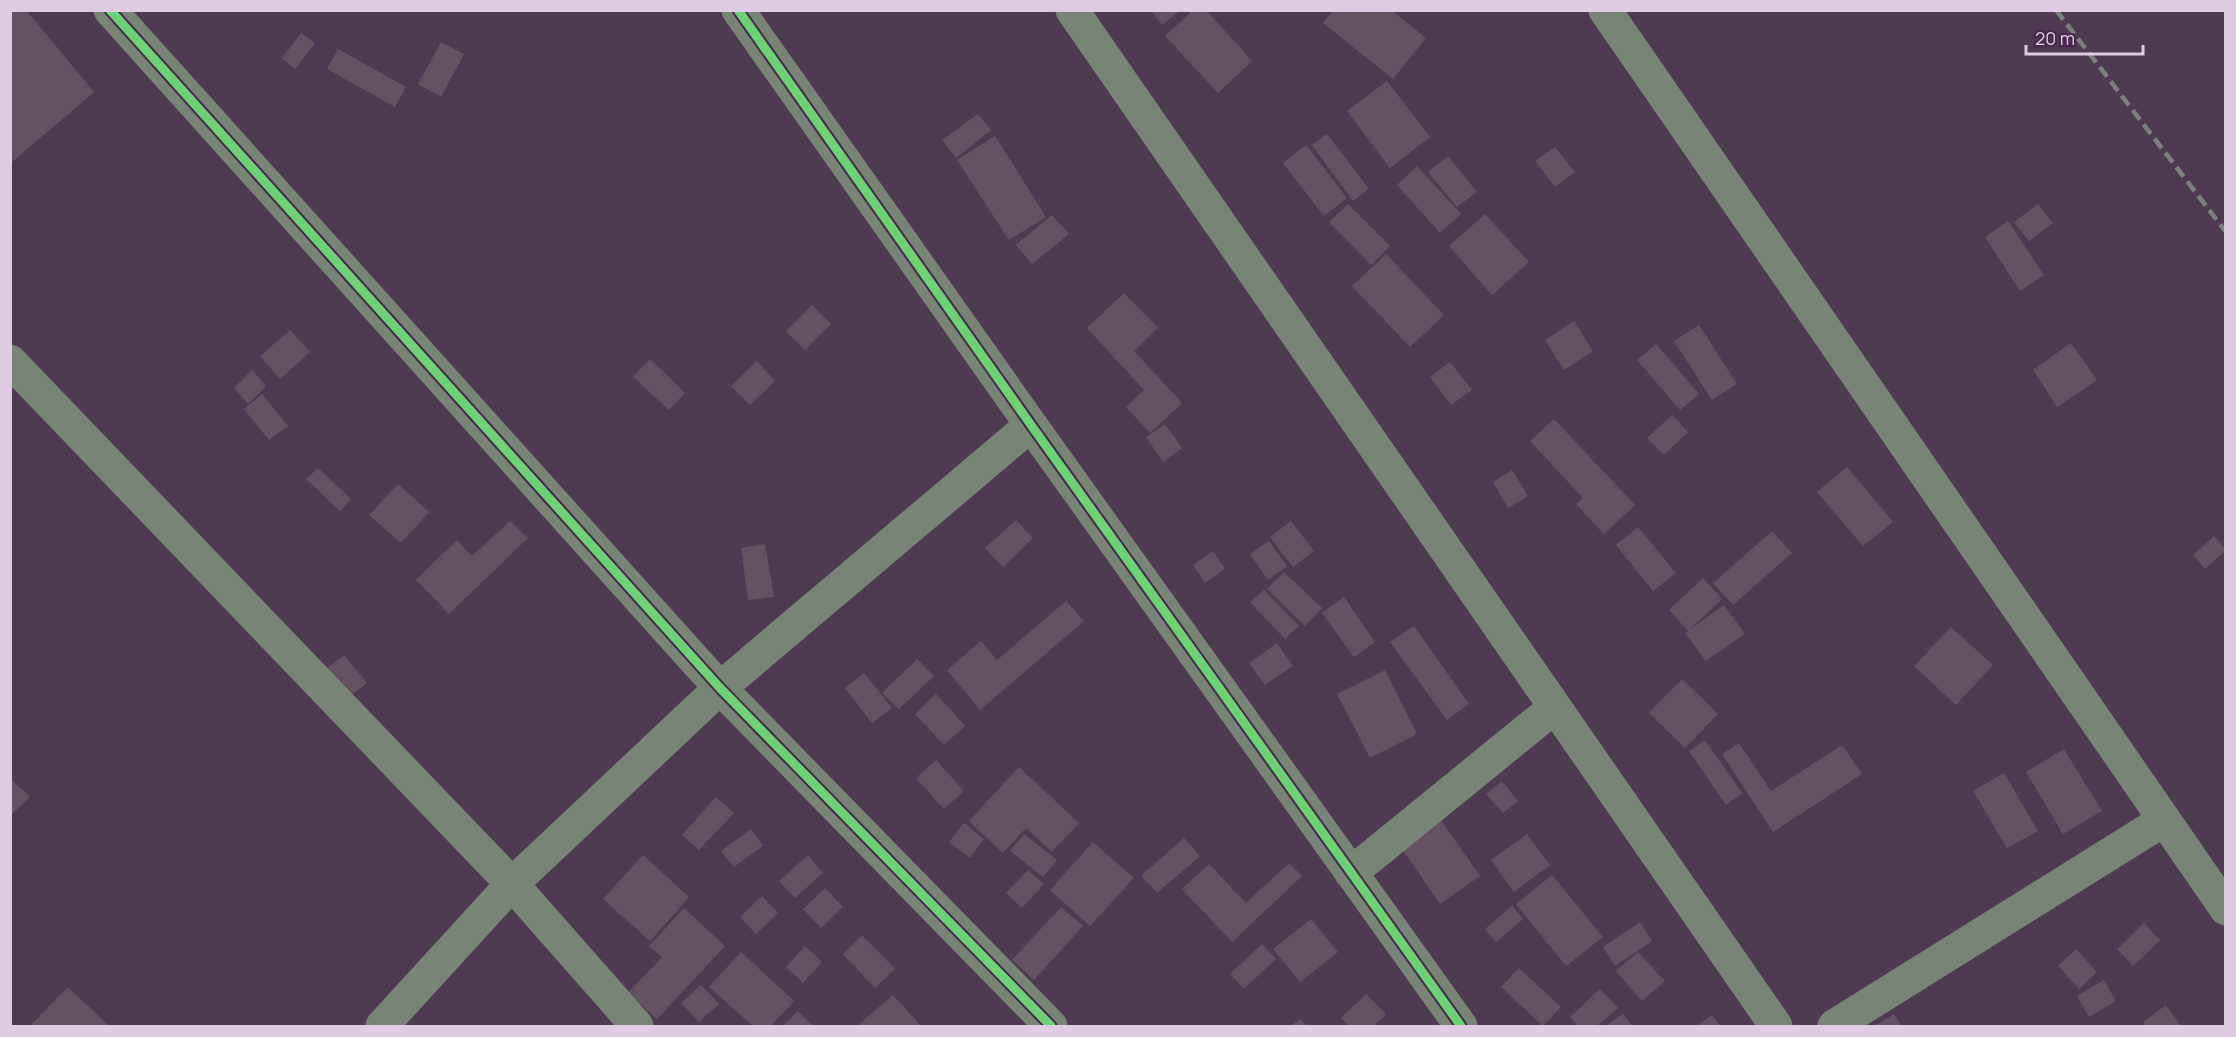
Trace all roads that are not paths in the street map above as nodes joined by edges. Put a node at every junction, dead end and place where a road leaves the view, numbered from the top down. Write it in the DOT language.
graph roads {
  1 [pos="110,10"];
  2 [pos="738,10"];
  3 [pos="1072,10"];
  4 [pos="1605,10"];
  5 [pos="10,361"];
  6 [pos="1031,425"];
  7 [pos="720,688"];
  8 [pos="1555,706"];
  9 [pos="2164,820"];
  10 [pos="1351,873"];
  11 [pos="512,884"];
  12 [pos="2226,909"];
  13 [pos="1458,1025"];
  14 [pos="382,1026"];
  15 [pos="637,1026"];
  16 [pos="1051,1026"];
  17 [pos="1776,1026"];
  18 [pos="1834,1026"];
  1 -- 7 [label="street"];
  2 -- 6 [label="street"];
  3 -- 8 [label="street"];
  4 -- 9 [label="street"];
  5 -- 11 [label="street"];
  6 -- 7 [label="street"];
  6 -- 10 [label="street"];
  7 -- 11 [label="street"];
  7 -- 16 [label="street"];
  8 -- 10 [label="street"];
  8 -- 17 [label="street"];
  9 -- 12 [label="street"];
  9 -- 18 [label="street"];
  10 -- 13 [label="street"];
  11 -- 14 [label="street"];
  11 -- 15 [label="street"];
}
